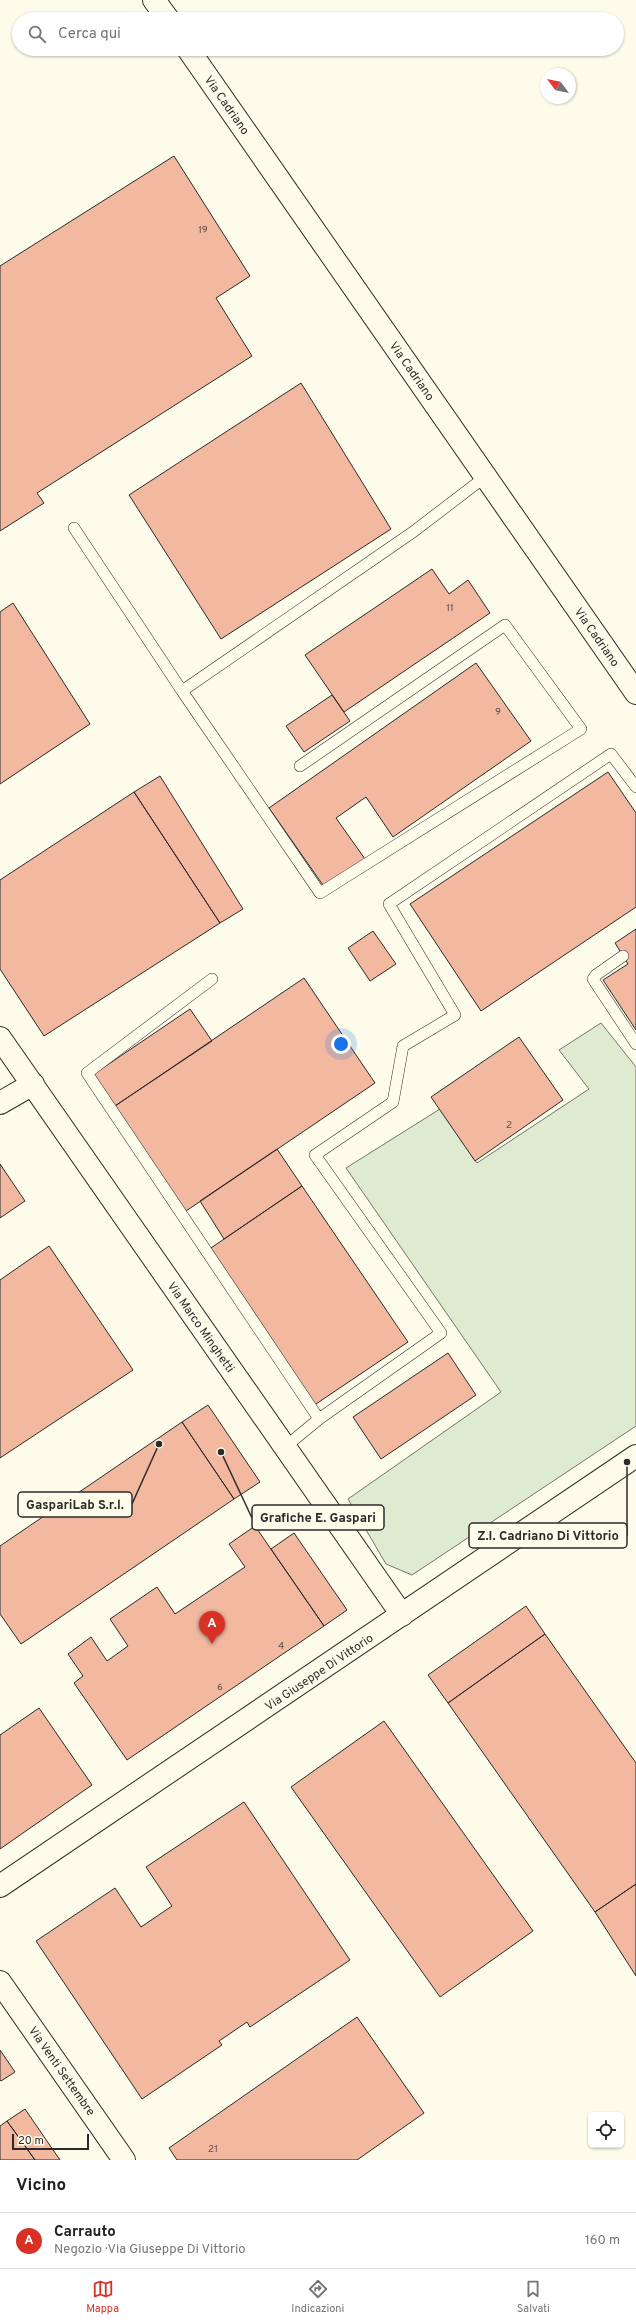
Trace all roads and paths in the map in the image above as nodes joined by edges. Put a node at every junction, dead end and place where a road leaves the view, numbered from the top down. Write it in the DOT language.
graph roads {
  1 [pos="154,0"];
  2 [pos="163,12"];
  3 [pos="193,56"];
  4 [pos="485,477"];
  5 [pos="74,528"];
  6 [pos="182,691"];
  7 [pos="636,692"];
  8 [pos="300,766"];
  9 [pos="636,787"];
  10 [pos="623,956"];
  11 [pos="212,979"];
  12 [pos="0,1038"];
  13 [pos="636,1044"];
  14 [pos="33,1084"];
  15 [pos="0,1103"];
  16 [pos="319,1419"];
  17 [pos="285,1447"];
  18 [pos="636,1456"];
  19 [pos="402,1615"];
  20 [pos="0,1886"];
  21 [pos="0,1982"];
  22 [pos="124,2160"];
  1 -- 2 [label="street"];
  3 -- 4 [label="street, Via Cadriano"];
  4 -- 6 [label="lane"];
  4 -- 7 [label="street, Via Cadriano"];
  5 -- 6 [label="lane"];
  6 -- 8 [label="lane"];
  9 -- 16 [label="lane"];
  10 -- 13 [label="lane"];
  11 -- 16 [label="lane"];
  12 -- 14 [label="street, Via Marco Minghetti"];
  14 -- 15 [label="street"];
  14 -- 17 [label="street, Via Marco Minghetti"];
  16 -- 17 [label="lane"];
  17 -- 19 [label="street, Via Marco Minghetti"];
  18 -- 19 [label="street, Via Giuseppe Di Vittorio"];
  19 -- 20 [label="street, Via Giuseppe Di Vittorio"];
  21 -- 22 [label="street, Via Venti Settembre"];
}
